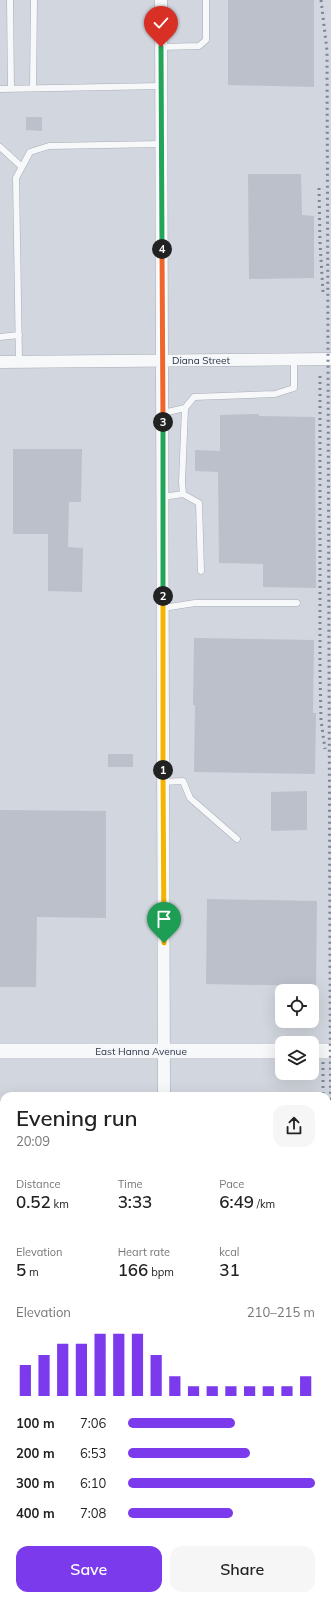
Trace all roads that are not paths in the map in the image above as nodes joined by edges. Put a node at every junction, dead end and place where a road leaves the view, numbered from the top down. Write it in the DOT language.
graph roads {
  1 [pos="10,0"];
  2 [pos="34,0"];
  3 [pos="161,0"];
  4 [pos="206,0"];
  5 [pos="161,47"];
  6 [pos="162,86"];
  7 [pos="33,88"];
  8 [pos="0,89"];
  9 [pos="11,89"];
  10 [pos="162,144"];
  11 [pos="0,147"];
  12 [pos="22,167"];
  13 [pos="19,335"];
  14 [pos="0,337"];
  15 [pos="331,359"];
  16 [pos="162,360"];
  17 [pos="294,360"];
  18 [pos="19,361"];
  19 [pos="0,362"];
  20 [pos="185,408"];
  21 [pos="162,413"];
  22 [pos="183,494"];
  23 [pos="163,497"];
  24 [pos="201,571"];
  25 [pos="297,603"];
  26 [pos="163,608"];
  27 [pos="163,782"];
  28 [pos="237,839"];
  29 [pos="0,1051"];
  30 [pos="164,1051"];
  31 [pos="275,1051"];
  32 [pos="319,1051"];
  33 [pos="331,1051"];
  34 [pos="164,1092"];
  1 -- 9 [label="lane"];
  2 -- 7 [label="lane"];
  3 -- 5 [label="street"];
  4 -- 5 [label="lane"];
  5 -- 6 [label="street"];
  6 -- 7 [label="lane"];
  6 -- 10 [label="street"];
  7 -- 9 [label="lane"];
  8 -- 9 [label="lane"];
  10 -- 12 [label="lane"];
  10 -- 16 [label="street"];
  11 -- 12 [label="lane"];
  12 -- 13 [label="lane"];
  13 -- 14 [label="lane"];
  13 -- 18 [label="lane"];
  15 -- 17 [label="street, Diana Street"];
  16 -- 17 [label="street, Diana Street"];
  16 -- 18 [label="street, Diana Street"];
  16 -- 21 [label="street"];
  17 -- 20 [label="lane"];
  18 -- 19 [label="street, Diana Street"];
  20 -- 21 [label="lane"];
  20 -- 22 [label="lane"];
  21 -- 23 [label="street"];
  22 -- 23 [label="lane"];
  22 -- 24 [label="lane"];
  23 -- 26 [label="street"];
  25 -- 26 [label="lane"];
  26 -- 27 [label="street"];
  27 -- 28 [label="lane"];
  27 -- 30 [label="street"];
  29 -- 30 [label="street, East Hanna Avenue"];
  30 -- 31 [label="street, East Hanna Avenue"];
  30 -- 34 [label="street"];
  32 -- 33 [label="street"];
}
